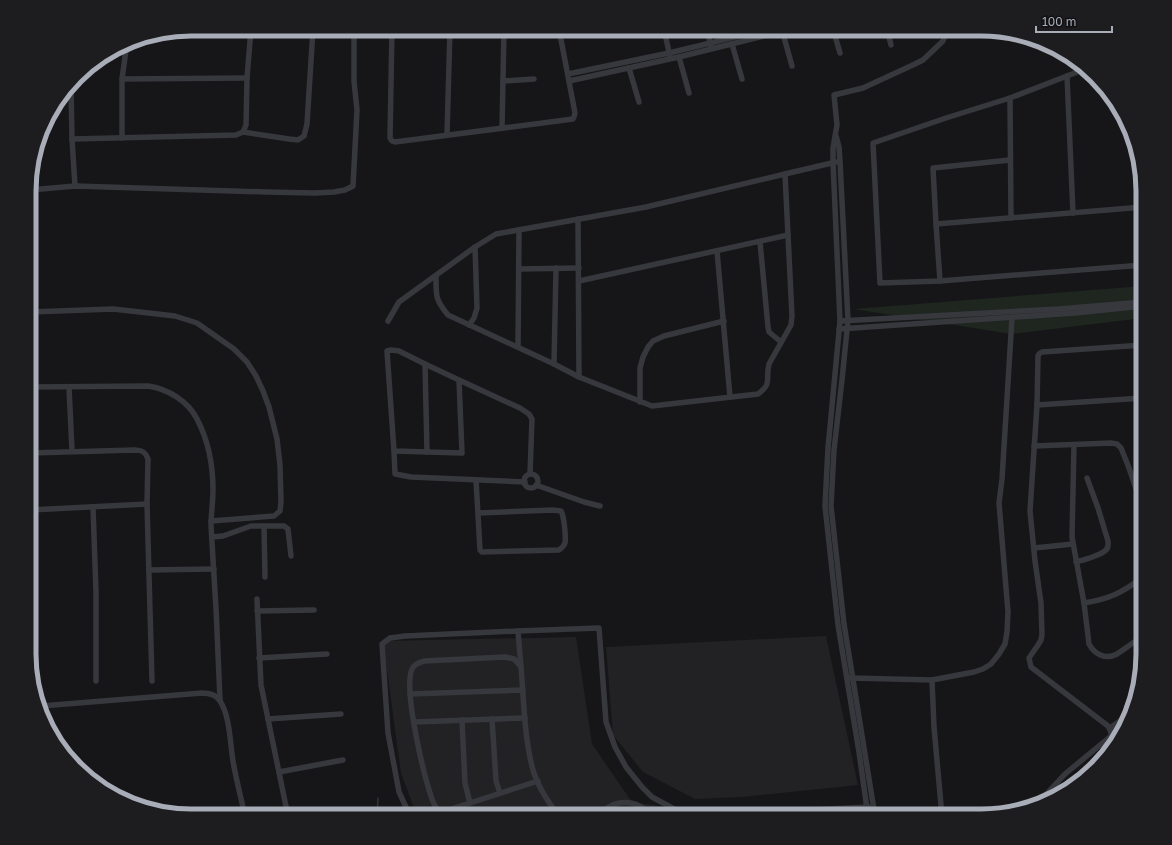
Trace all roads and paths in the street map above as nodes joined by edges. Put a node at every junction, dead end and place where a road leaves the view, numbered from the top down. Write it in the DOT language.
graph roads {
  1 [pos="250,36"];
  2 [pos="313,36"];
  3 [pos="354,36"];
  4 [pos="392,36"];
  5 [pos="450,36"];
  6 [pos="504,36"];
  7 [pos="561,36"];
  8 [pos="666,36"];
  9 [pos="709,36"];
  10 [pos="747,36"];
  11 [pos="749,36"];
  12 [pos="784,36"];
  13 [pos="835,36"];
  14 [pos="889,36"];
  15 [pos="944,36"];
  16 [pos="732,44"];
  17 [pos="891,44"];
  18 [pos="711,47"];
  19 [pos="126,50"];
  20 [pos="840,53"];
  21 [pos="670,56"];
  22 [pos="680,58"];
  23 [pos="792,66"];
  24 [pos="629,68"];
  25 [pos="1080,71"];
  26 [pos="1068,76"];
  27 [pos="569,77"];
  28 [pos="247,78"];
  29 [pos="122,79"];
  30 [pos="534,79"];
  31 [pos="742,79"];
  32 [pos="503,81"];
  33 [pos="71,92"];
  34 [pos="689,93"];
  35 [pos="1010,98"];
  36 [pos="639,102"];
  37 [pos="502,128"];
  38 [pos="243,132"];
  39 [pos="447,135"];
  40 [pos="836,136"];
  41 [pos="122,138"];
  42 [pos="72,139"];
  43 [pos="1010,160"];
  44 [pos="840,161"];
  45 [pos="833,162"];
  46 [pos="785,174"];
  47 [pos="76,186"];
  48 [pos="36,189"];
  49 [pos="1136,208"];
  50 [pos="1073,213"];
  51 [pos="1011,218"];
  52 [pos="578,219"];
  53 [pos="936,224"];
  54 [pos="519,230"];
  55 [pos="788,235"];
  56 [pos="760,242"];
  57 [pos="475,247"];
  58 [pos="717,251"];
  59 [pos="1136,266"];
  60 [pos="556,268"];
  61 [pos="579,268"];
  62 [pos="519,269"];
  63 [pos="436,276"];
  64 [pos="579,281"];
  65 [pos="940,281"];
  66 [pos="1136,303"];
  67 [pos="1136,307"];
  68 [pos="36,312"];
  69 [pos="1012,318"];
  70 [pos="848,320"];
  71 [pos="388,321"];
  72 [pos="724,321"];
  73 [pos="840,321"];
  74 [pos="469,324"];
  75 [pos="848,329"];
  76 [pos="839,330"];
  77 [pos="781,342"];
  78 [pos="1136,345"];
  79 [pos="518,347"];
  80 [pos="425,364"];
  81 [pos="554,364"];
  82 [pos="579,377"];
  83 [pos="459,380"];
  84 [pos="36,387"];
  85 [pos="69,387"];
  86 [pos="730,397"];
  87 [pos="1136,398"];
  88 [pos="640,402"];
  89 [pos="1037,405"];
  90 [pos="1074,445"];
  91 [pos="1034,446"];
  92 [pos="72,451"];
  93 [pos="394,451"];
  94 [pos="427,452"];
  95 [pos="36,453"];
  96 [pos="530,474"];
  97 [pos="1086,478"];
  98 [pos="476,480"];
  99 [pos="525,482"];
  100 [pos="536,485"];
  101 [pos="1136,488"];
  102 [pos="147,504"];
  103 [pos="600,506"];
  104 [pos="93,507"];
  105 [pos="36,510"];
  106 [pos="478,513"];
  107 [pos="211,521"];
  108 [pos="264,526"];
  109 [pos="212,537"];
  110 [pos="1073,544"];
  111 [pos="1034,548"];
  112 [pos="291,556"];
  113 [pos="1076,562"];
  114 [pos="214,569"];
  115 [pos="149,570"];
  116 [pos="265,577"];
  117 [pos="1136,582"];
  118 [pos="257,599"];
  119 [pos="1084,603"];
  120 [pos="314,610"];
  121 [pos="257,611"];
  122 [pos="518,632"];
  123 [pos="1136,641"];
  124 [pos="327,654"];
  125 [pos="259,658"];
  126 [pos="521,667"];
  127 [pos="846,678"];
  128 [pos="853,679"];
  129 [pos="932,680"];
  130 [pos="96,681"];
  131 [pos="152,681"];
  132 [pos="523,690"];
  133 [pos="410,694"];
  134 [pos="220,700"];
  135 [pos="45,706"];
  136 [pos="341,714"];
  137 [pos="525,718"];
  138 [pos="268,719"];
  139 [pos="492,719"];
  140 [pos="462,720"];
  141 [pos="1121,720"];
  142 [pos="414,722"];
  143 [pos="1110,728"];
  144 [pos="343,760"];
  145 [pos="279,772"];
  146 [pos="538,781"];
  147 [pos="500,793"];
  148 [pos="1045,795"];
  149 [pos="470,803"];
  150 [pos="867,807"];
  151 [pos="874,807"];
  152 [pos="244,809"];
  153 [pos="287,809"];
  154 [pos="407,809"];
  155 [pos="437,809"];
  156 [pos="455,809"];
  157 [pos="553,809"];
  158 [pos="606,809"];
  159 [pos="643,809"];
  160 [pos="674,809"];
  161 [pos="829,809"];
  162 [pos="942,809"];
  1 -- 28 [label="street"];
  2 -- 38 [label="street"];
  3 -- 47 [label="street"];
  4 -- 39 [label="street"];
  5 -- 39 [label="street"];
  6 -- 32 [label="street"];
  7 -- 27 [label="street"];
  8 -- 21 [label="street"];
  9 -- 18 [label="street"];
  10 -- 18 [label="street"];
  11 -- 16 [label="street"];
  12 -- 23 [label="street"];
  13 -- 20 [label="street"];
  14 -- 17 [label="street"];
  15 -- 40 [label="street"];
  16 -- 18 [label="street"];
  16 -- 31 [label="street"];
  18 -- 21 [label="street"];
  18 -- 22 [label="street"];
  19 -- 29 [label="street"];
  21 -- 22 [label="street"];
  21 -- 24 [label="street"];
  21 -- 27 [label="street"];
  22 -- 34 [label="street"];
  24 -- 27 [label="street"];
  24 -- 36 [label="street"];
  25 -- 26 [label="street"];
  26 -- 35 [label="street"];
  26 -- 50 [label="street"];
  27 -- 37 [label="street"];
  28 -- 29 [label="street"];
  28 -- 38 [label="street"];
  29 -- 41 [label="street"];
  30 -- 32 [label="street"];
  32 -- 37 [label="street"];
  33 -- 42 [label="street"];
  35 -- 43 [label="street"];
  35 -- 65 [label="street"];
  37 -- 39 [label="street"];
  38 -- 41 [label="street"];
  40 -- 44 [label="street"];
  40 -- 45 [label="street"];
  41 -- 42 [label="street"];
  42 -- 47 [label="street"];
  43 -- 51 [label="street"];
  43 -- 53 [label="street"];
  44 -- 45 [label="street"];
  44 -- 70 [label="street"];
  45 -- 46 [label="street"];
  45 -- 73 [label="street"];
  46 -- 52 [label="street"];
  46 -- 55 [label="street"];
  47 -- 48 [label="street"];
  49 -- 50 [label="street"];
  50 -- 51 [label="street"];
  51 -- 53 [label="street"];
  52 -- 54 [label="street"];
  52 -- 61 [label="street"];
  53 -- 65 [label="street"];
  54 -- 57 [label="street"];
  54 -- 62 [label="street"];
  55 -- 56 [label="street"];
  55 -- 77 [label="street"];
  56 -- 58 [label="street"];
  56 -- 77 [label="street"];
  57 -- 63 [label="street"];
  57 -- 74 [label="street"];
  58 -- 64 [label="street"];
  58 -- 72 [label="street"];
  59 -- 65 [label="street"];
  60 -- 61 [label="street"];
  60 -- 62 [label="street"];
  60 -- 81 [label="street"];
  61 -- 64 [label="street"];
  62 -- 79 [label="street"];
  63 -- 71 [label="street"];
  63 -- 74 [label="street"];
  64 -- 82 [label="street"];
  66 -- 70 [label="street"];
  67 -- 69 [label="street"];
  68 -- 107 [label="street"];
  69 -- 75 [label="street"];
  69 -- 129 [label="street"];
  70 -- 73 [label="street"];
  70 -- 75 [label="street"];
  72 -- 86 [label="street"];
  72 -- 88 [label="street"];
  73 -- 76 [label="street"];
  74 -- 79 [label="street"];
  75 -- 76 [label="street"];
  75 -- 128 [label="street"];
  76 -- 127 [label="street"];
  77 -- 86 [label="street"];
  78 -- 89 [label="street"];
  79 -- 81 [label="street"];
  80 -- 83 [label="street"];
  80 -- 93 [label="street"];
  80 -- 94 [label="street"];
  81 -- 82 [label="street"];
  82 -- 88 [label="street"];
  83 -- 94 [label="street"];
  83 -- 96 [label="street"];
  84 -- 85 [label="street"];
  85 -- 92 [label="street"];
  85 -- 107 [label="street"];
  86 -- 88 [label="street"];
  87 -- 89 [label="street"];
  89 -- 91 [label="street"];
  90 -- 91 [label="street"];
  90 -- 101 [label="street"];
  90 -- 110 [label="street"];
  91 -- 111 [label="street"];
  92 -- 95 [label="street"];
  92 -- 102 [label="street"];
  93 -- 94 [label="street"];
  93 -- 98 [label="street"];
  96 -- 99 [label="street"];
  96 -- 100 [label="street"];
  97 -- 113 [label="street"];
  98 -- 99 [label="street"];
  98 -- 106 [label="street"];
  99 -- 100 [label="street"];
  100 -- 103 [label="street"];
  102 -- 104 [label="street"];
  102 -- 115 [label="street"];
  104 -- 105 [label="street"];
  104 -- 130 [label="street"];
  106 -- 106 [label="street"];
  107 -- 109 [label="street"];
  108 -- 109 [label="street"];
  108 -- 112 [label="street"];
  108 -- 116 [label="street"];
  109 -- 114 [label="street"];
  110 -- 111 [label="street"];
  110 -- 113 [label="street"];
  111 -- 143 [label="street"];
  113 -- 119 [label="street"];
  114 -- 115 [label="street"];
  114 -- 134 [label="street"];
  115 -- 131 [label="street"];
  117 -- 119 [label="street"];
  118 -- 121 [label="street"];
  119 -- 123 [label="street"];
  120 -- 121 [label="street"];
  121 -- 125 [label="street"];
  122 -- 126 [label="street"];
  122 -- 154 [label="street"];
  122 -- 160 [label="street"];
  124 -- 125 [label="street"];
  125 -- 138 [label="street"];
  126 -- 132 [label="street"];
  126 -- 133 [label="street"];
  127 -- 128 [label="street"];
  127 -- 150 [label="street"];
  128 -- 129 [label="street"];
  128 -- 151 [label="street"];
  129 -- 162 [label="street"];
  132 -- 133 [label="street"];
  132 -- 137 [label="street"];
  133 -- 142 [label="street"];
  134 -- 135 [label="street"];
  134 -- 152 [label="street"];
  136 -- 138 [label="street"];
  137 -- 139 [label="street"];
  137 -- 146 [label="street"];
  138 -- 145 [label="street"];
  139 -- 140 [label="street"];
  139 -- 147 [label="street"];
  140 -- 142 [label="street"];
  140 -- 149 [label="street"];
  141 -- 143 [label="street"];
  142 -- 155 [label="street"];
  143 -- 148 [label="street"];
  144 -- 145 [label="street"];
  145 -- 153 [label="street"];
  146 -- 147 [label="street"];
  146 -- 157 [label="street"];
  147 -- 149 [label="street"];
  149 -- 156 [label="street"];
  150 -- 151 [label="street"];
  150 -- 161 [label="street"];
  158 -- 159 [label="street"];
}
